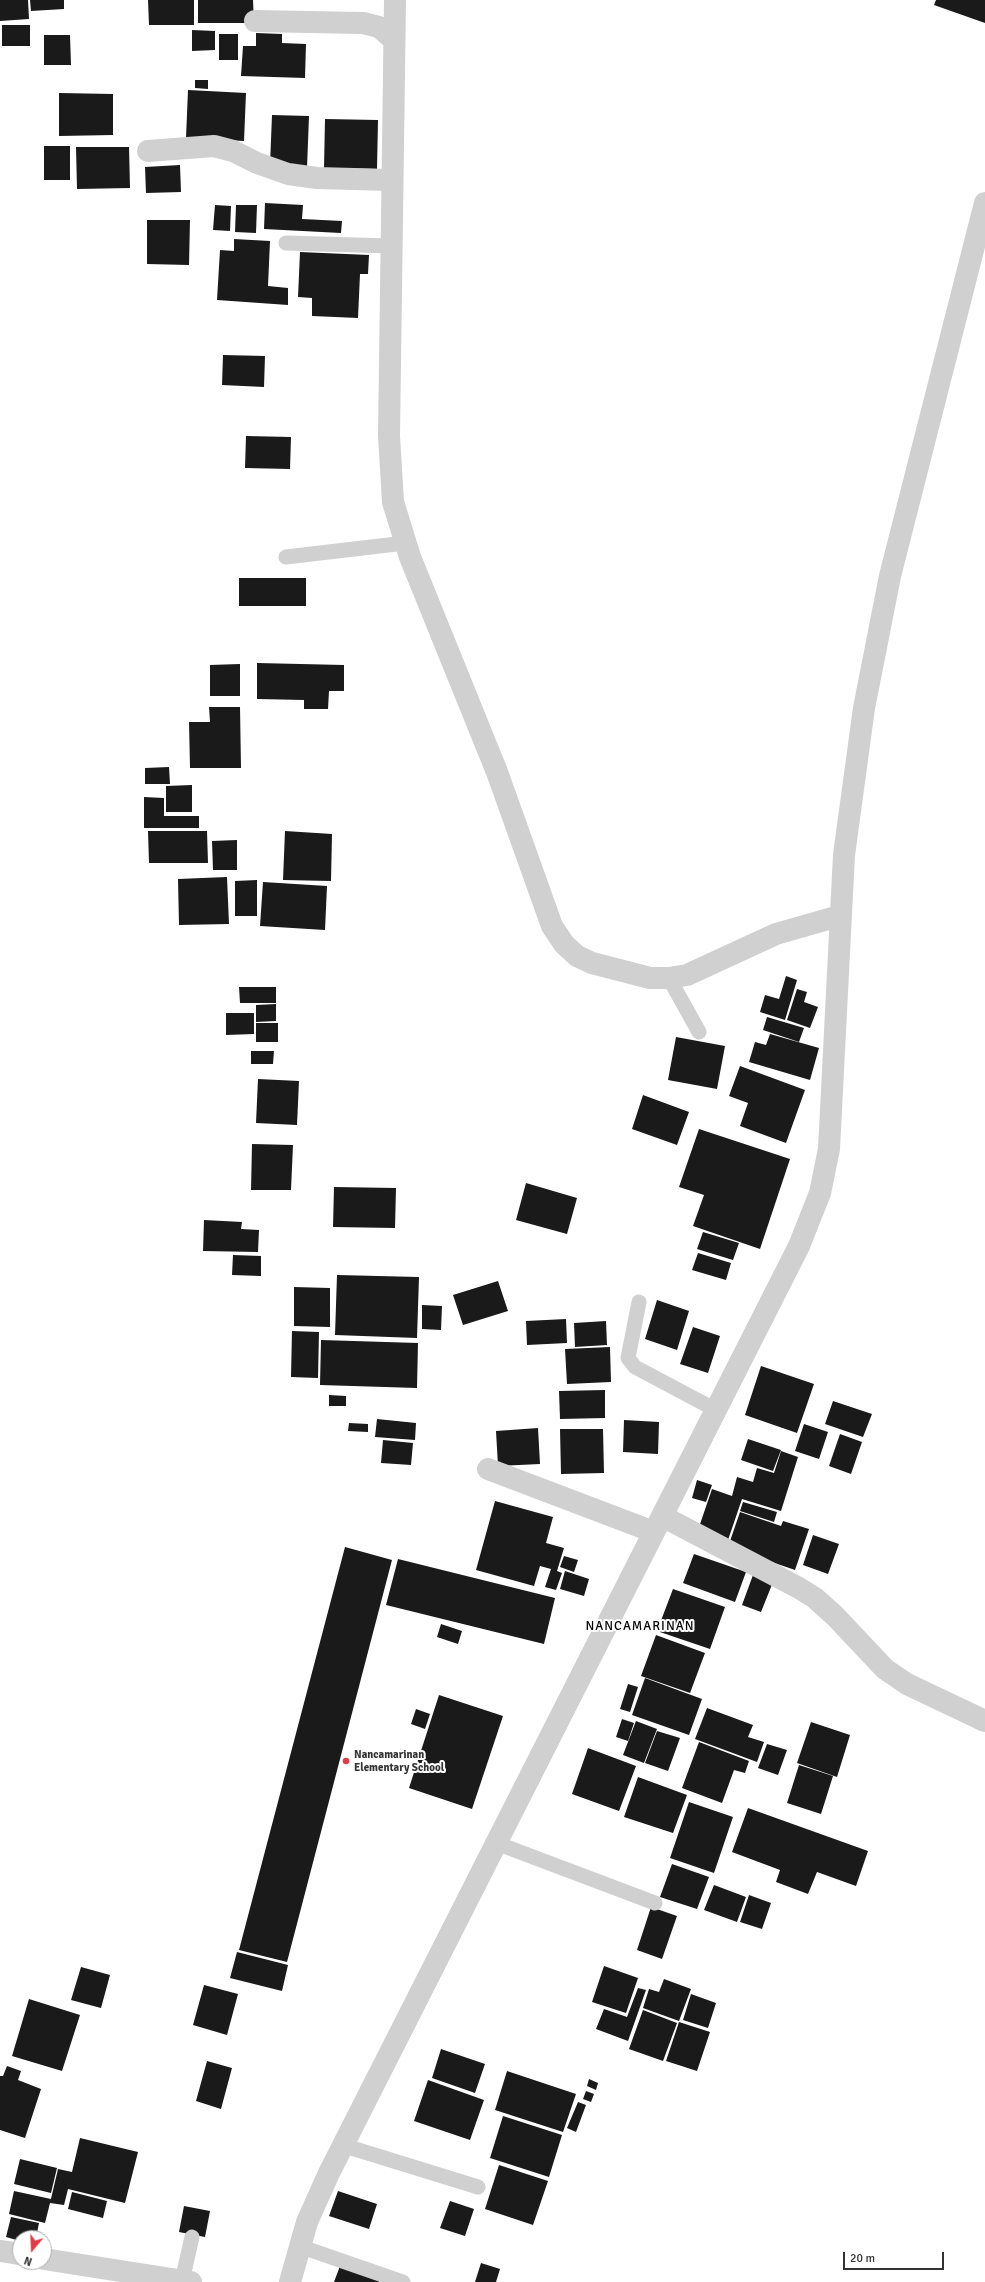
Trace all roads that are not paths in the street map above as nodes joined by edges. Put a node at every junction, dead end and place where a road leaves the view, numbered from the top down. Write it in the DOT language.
graph roads {
  1 [pos="395,0"];
  2 [pos="255,21"];
  3 [pos="394,40"];
  4 [pos="148,151"];
  5 [pos="391,180"];
  6 [pos="985,203"];
  7 [pos="286,243"];
  8 [pos="391,246"];
  9 [pos="405,543"];
  10 [pos="286,557"];
  11 [pos="839,916"];
  12 [pos="669,978"];
  13 [pos="699,1032"];
  14 [pos="638,1302"];
  15 [pos="716,1410"];
  16 [pos="488,1469"];
  17 [pos="658,1524"];
  18 [pos="985,1721"];
  19 [pos="496,1843"];
  20 [pos="655,1903"];
  21 [pos="342,2145"];
  22 [pos="478,2187"];
  23 [pos="192,2237"];
  24 [pos="300,2246"];
  25 [pos="0,2251"];
  26 [pos="12,2253"];
  27 [pos="52,2259"];
  28 [pos="187,2281"];
  29 [pos="290,2282"];
  30 [pos="403,2282"];
  1 -- 3 [label="street"];
  2 -- 3 [label="street"];
  3 -- 5 [label="street"];
  4 -- 5 [label="street"];
  5 -- 8 [label="street"];
  6 -- 11 [label="street"];
  7 -- 8 [label="lane"];
  8 -- 9 [label="street"];
  9 -- 10 [label="lane"];
  9 -- 12 [label="street"];
  11 -- 12 [label="street"];
  11 -- 15 [label="street"];
  12 -- 13 [label="lane"];
  14 -- 15 [label="lane"];
  15 -- 17 [label="street"];
  16 -- 17 [label="street"];
  17 -- 18 [label="street"];
  17 -- 19 [label="street"];
  19 -- 20 [label="lane"];
  19 -- 21 [label="street"];
  21 -- 22 [label="lane"];
  21 -- 24 [label="street"];
  23 -- 28 [label="lane"];
  24 -- 29 [label="street"];
  24 -- 30 [label="lane"];
  25 -- 26 [label="street"];
  27 -- 28 [label="street"];
}
